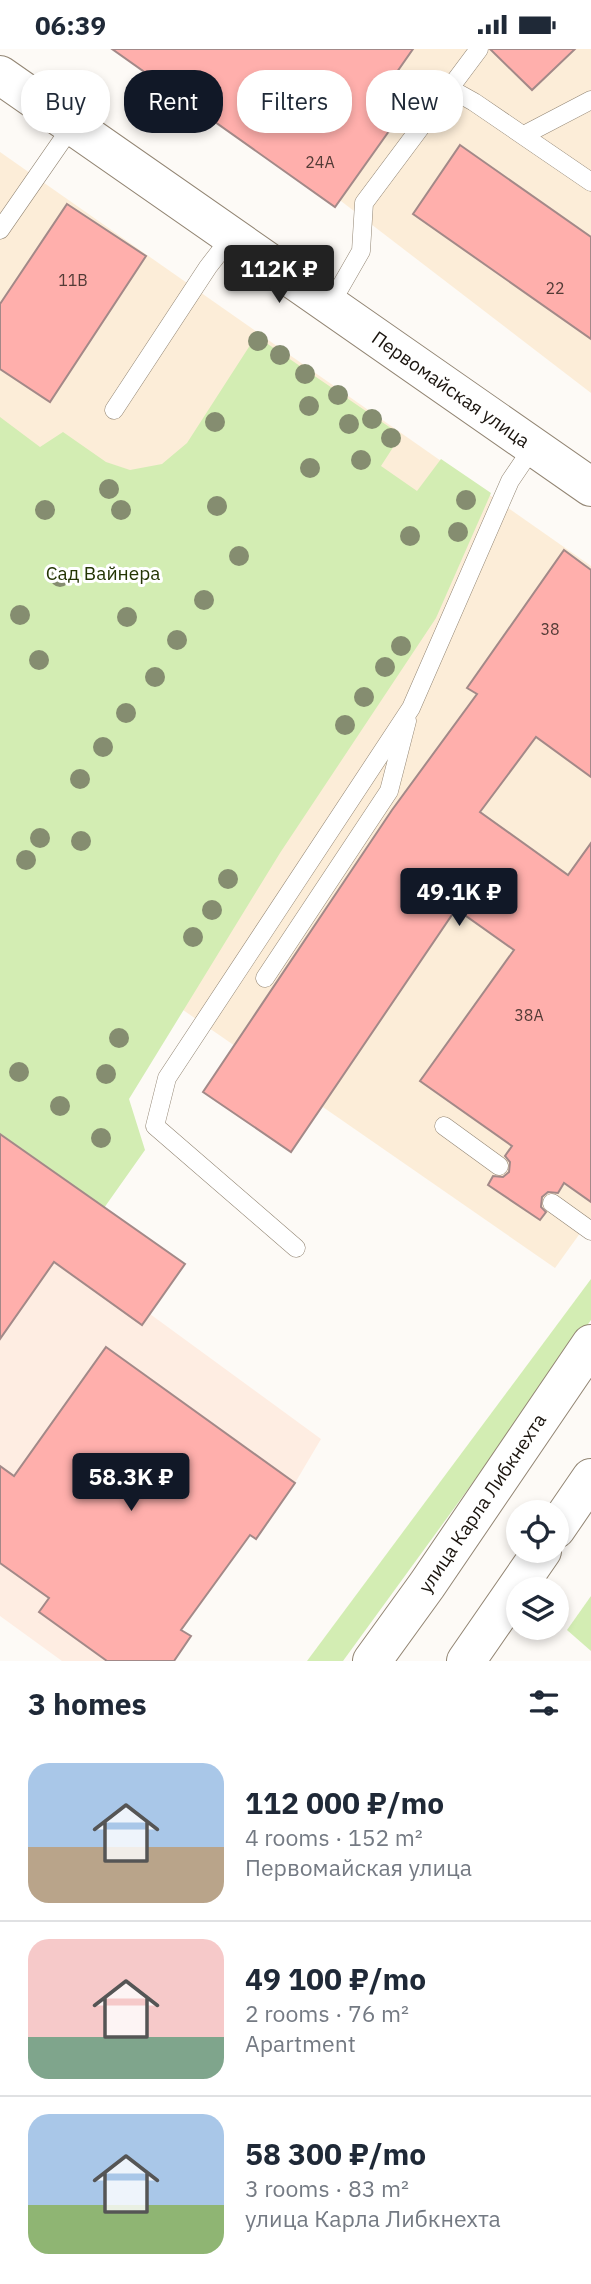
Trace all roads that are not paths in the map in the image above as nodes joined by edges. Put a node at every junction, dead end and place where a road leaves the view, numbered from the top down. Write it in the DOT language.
graph roads {
  1 [pos="479,49"];
  2 [pos="463,70"];
  3 [pos="0,75"];
  4 [pos="21,90"];
  5 [pos="463,96"];
  6 [pos="591,100"];
  7 [pos="68,133"];
  8 [pos="81,133"];
  9 [pos="416,133"];
  10 [pos="524,135"];
  11 [pos="591,182"];
  12 [pos="0,230"];
  13 [pos="232,236"];
  14 [pos="330,305"];
  15 [pos="114,410"];
  16 [pos="533,447"];
  17 [pos="591,487"];
  18 [pos="411,708"];
  19 [pos="265,978"];
  20 [pos="444,1126"];
  21 [pos="499,1166"];
  22 [pos="552,1203"];
  23 [pos="591,1231"];
  24 [pos="296,1248"];
  25 [pos="591,1344"];
  26 [pos="591,1478"];
  27 [pos="569,1510"];
  28 [pos="534,1563"];
  29 [pos="372,1661"];
  30 [pos="466,1661"];
  1 -- 2 [label="lane"];
  3 -- 4 [label="street, Первомайская улица"];
  5 -- 10 [label="lane"];
  6 -- 10 [label="lane"];
  7 -- 12 [label="lane"];
  8 -- 13 [label="street, Первомайская улица"];
  9 -- 14 [label="lane"];
  10 -- 11 [label="lane"];
  13 -- 14 [label="street, Первомайская улица"];
  13 -- 15 [label="lane"];
  14 -- 16 [label="street, Первомайская улица"];
  16 -- 17 [label="street, Первомайская улица"];
  16 -- 18 [label="lane"];
  18 -- 19 [label="lane"];
  18 -- 24 [label="lane"];
  20 -- 21 [label="lane"];
  22 -- 23 [label="lane"];
  25 -- 29 [label="street, улица Карла Либкнехта"];
  26 -- 27 [label="street"];
  28 -- 30 [label="street"];
}
